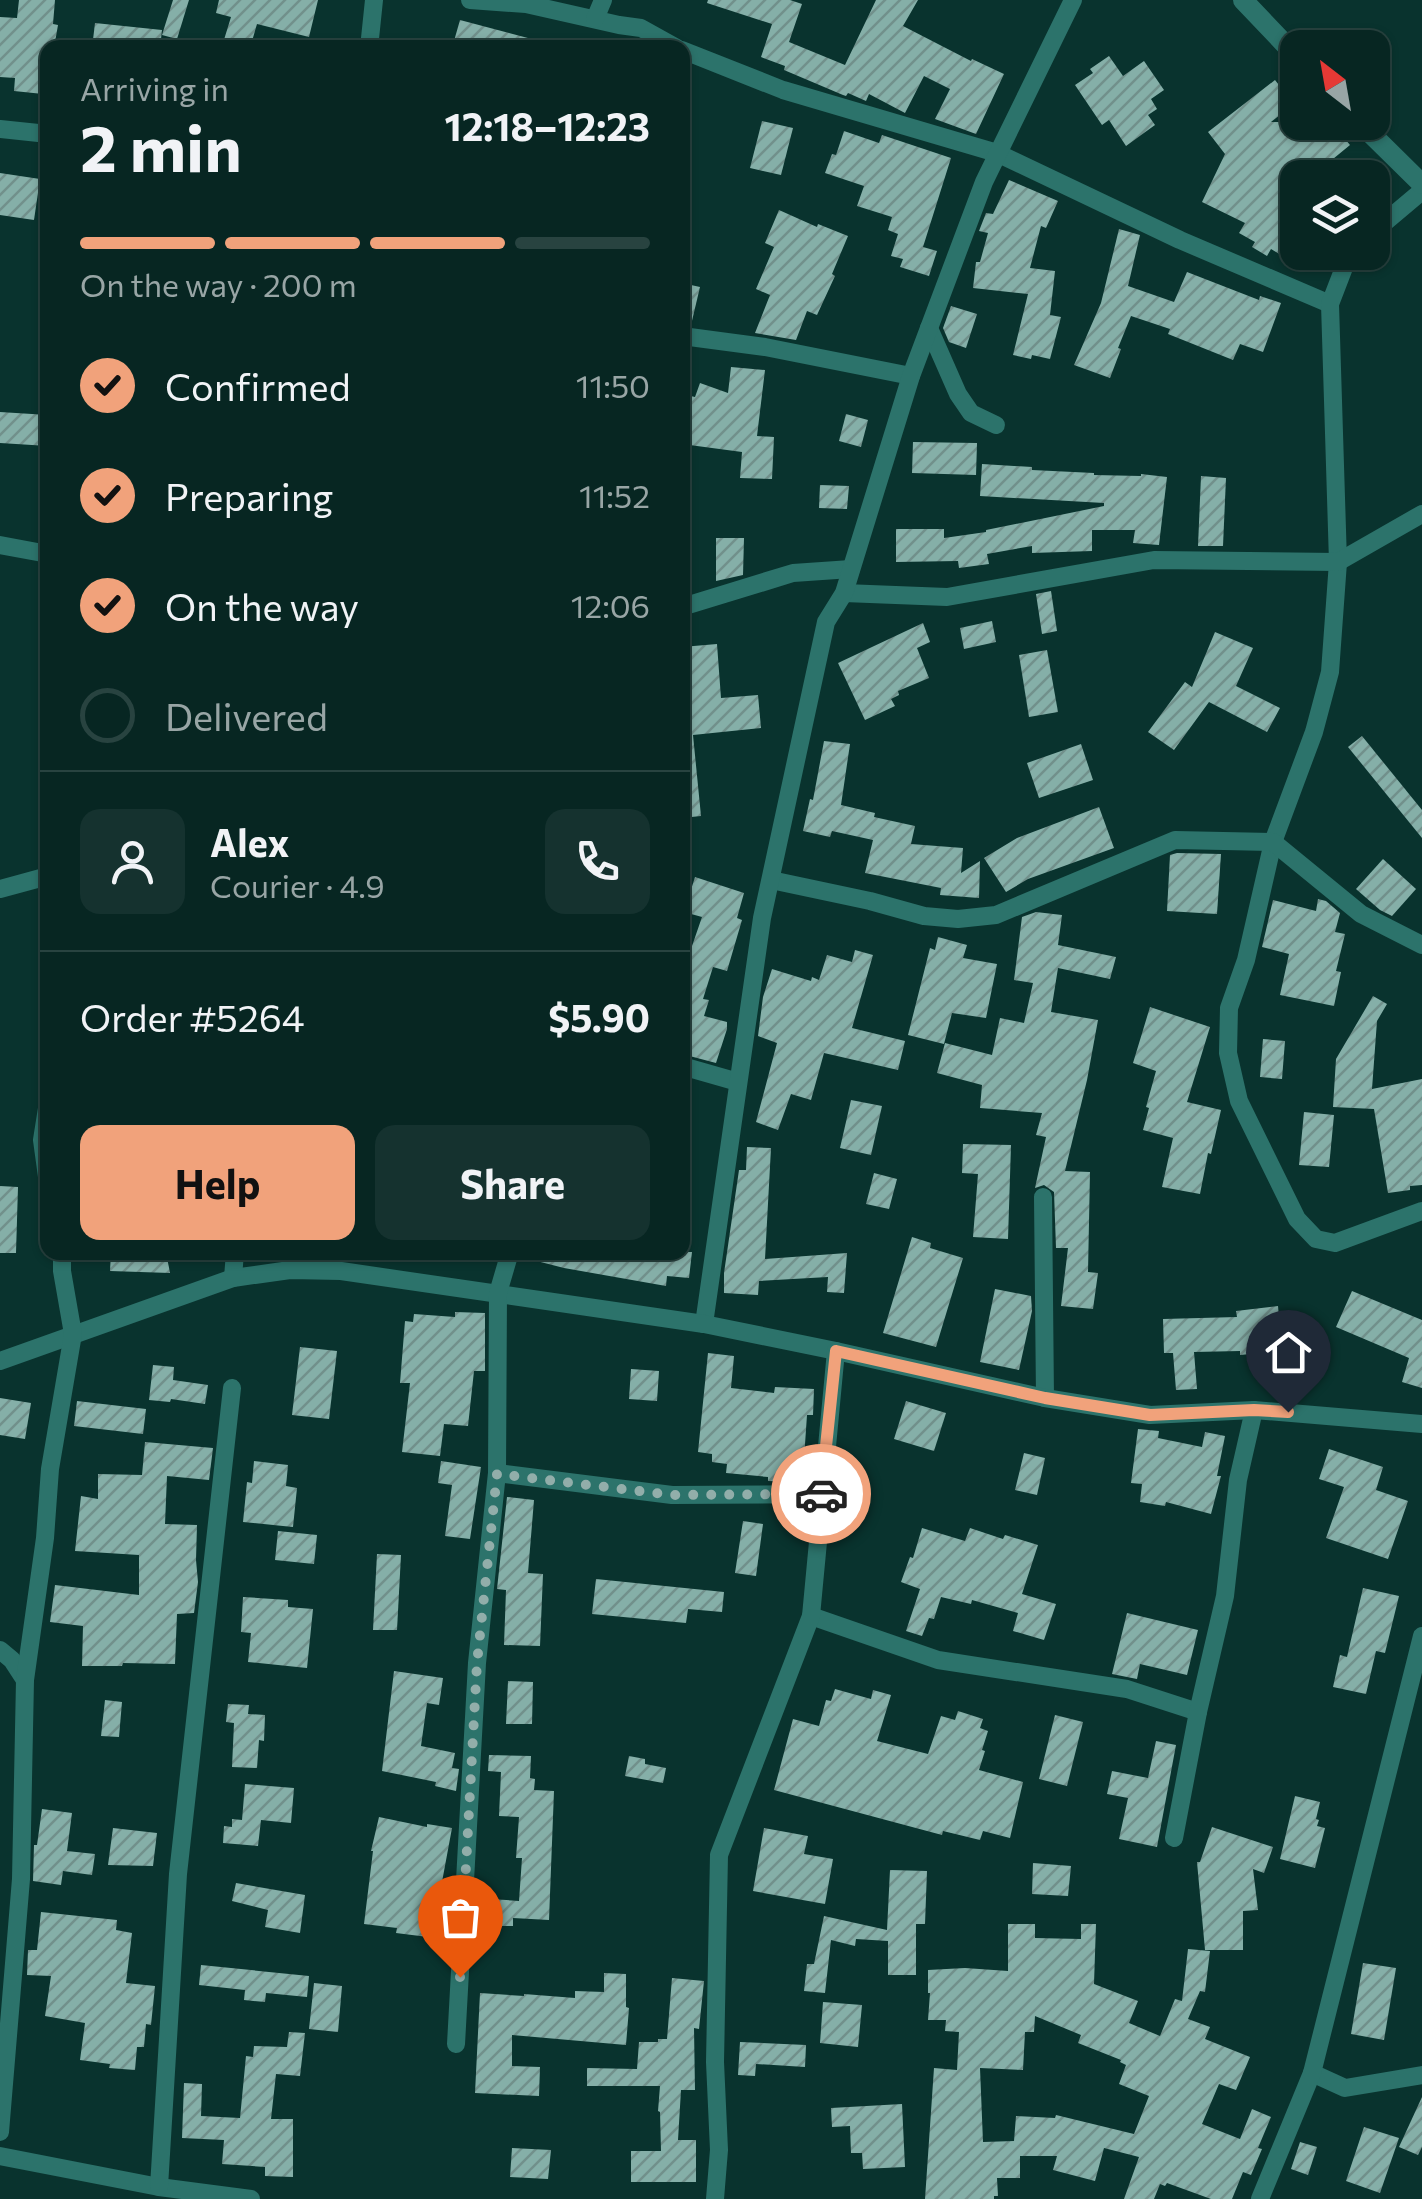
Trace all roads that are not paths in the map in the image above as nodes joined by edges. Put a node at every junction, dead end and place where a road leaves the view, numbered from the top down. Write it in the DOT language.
graph roads {
  1 [pos="374,0"];
  2 [pos="470,0"];
  3 [pos="603,0"];
  4 [pos="1073,0"];
  5 [pos="1243,0"];
  6 [pos="594,18"];
  7 [pos="1280,39"];
  8 [pos="371,40"];
  9 [pos="663,40"];
  10 [pos="690,53"];
  11 [pos="1,131"];
  12 [pos="40,133"];
  13 [pos="1377,140"];
  14 [pos="997,154"];
  15 [pos="1422,188"];
  16 [pos="1390,216"];
  17 [pos="1343,270"];
  18 [pos="1330,304"];
  19 [pos="929,328"];
  20 [pos="690,337"];
  21 [pos="912,376"];
  22 [pos="996,425"];
  23 [pos="1422,514"];
  24 [pos="0,545"];
  25 [pos="40,552"];
  26 [pos="1338,562"];
  27 [pos="851,569"];
  28 [pos="844,593"];
  29 [pos="690,605"];
  30 [pos="1274,842"];
  31 [pos="40,878"];
  32 [pos="771,880"];
  33 [pos="0,889"];
  34 [pos="1422,946"];
  35 [pos="690,1068"];
  36 [pos="738,1082"];
  37 [pos="1043,1197"];
  38 [pos="1422,1211"];
  39 [pos="62,1260"];
  40 [pos="234,1260"];
  41 [pos="508,1260"];
  42 [pos="233,1278"];
  43 [pos="498,1294"];
  44 [pos="704,1324"];
  45 [pos="73,1334"];
  46 [pos="836,1351"];
  47 [pos="0,1361"];
  48 [pos="232,1388"];
  49 [pos="1045,1398"];
  50 [pos="1254,1410"];
  51 [pos="1422,1424"];
  52 [pos="497,1474"];
  53 [pos="822,1494"];
  54 [pos="811,1616"];
  55 [pos="1422,1636"];
  56 [pos="0,1650"];
  57 [pos="25,1680"];
  58 [pos="1198,1712"];
  59 [pos="1174,1838"];
  60 [pos="456,2044"];
  61 [pos="1312,2073"];
  62 [pos="1422,2075"];
  63 [pos="0,2132"];
  64 [pos="0,2156"];
  65 [pos="170,2192"];
  66 [pos="251,2199"];
  67 [pos="716,2199"];
  68 [pos="1260,2199"];
  1 -- 8 [label="street"];
  2 -- 6 [label="street"];
  3 -- 6 [label="street"];
  4 -- 14 [label="street"];
  5 -- 7 [label="street"];
  6 -- 9 [label="street"];
  10 -- 14 [label="street"];
  11 -- 12 [label="street"];
  13 -- 15 [label="street"];
  14 -- 18 [label="street"];
  14 -- 19 [label="street"];
  15 -- 16 [label="street"];
  17 -- 18 [label="street"];
  18 -- 26 [label="street"];
  19 -- 21 [label="street"];
  19 -- 22 [label="street"];
  20 -- 21 [label="street"];
  21 -- 27 [label="street"];
  23 -- 26 [label="street"];
  24 -- 25 [label="street"];
  26 -- 28 [label="street"];
  26 -- 30 [label="street"];
  27 -- 28 [label="street"];
  27 -- 29 [label="street"];
  28 -- 32 [label="street"];
  30 -- 32 [label="street"];
  30 -- 34 [label="street"];
  30 -- 38 [label="street"];
  31 -- 33 [label="street"];
  32 -- 36 [label="street"];
  35 -- 36 [label="street"];
  36 -- 44 [label="street"];
  37 -- 49 [label="street"];
  39 -- 45 [label="street"];
  40 -- 42 [label="street"];
  41 -- 43 [label="street"];
  42 -- 43 [label="street"];
  42 -- 45 [label="street"];
  43 -- 44 [label="street"];
  43 -- 52 [label="street"];
  44 -- 46 [label="street"];
  45 -- 47 [label="street"];
  45 -- 57 [label="street"];
  46 -- 49 [label="street"];
  46 -- 53 [label="street"];
  48 -- 65 [label="street"];
  49 -- 50 [label="street"];
  50 -- 51 [label="street"];
  50 -- 58 [label="street"];
  52 -- 53 [label="street"];
  52 -- 60 [label="street"];
  53 -- 54 [label="street"];
  54 -- 58 [label="street"];
  54 -- 67 [label="street"];
  55 -- 61 [label="street"];
  56 -- 57 [label="street"];
  57 -- 63 [label="street"];
  58 -- 59 [label="street"];
  61 -- 62 [label="street"];
  61 -- 68 [label="street"];
  64 -- 65 [label="street"];
  65 -- 66 [label="street"];
}
